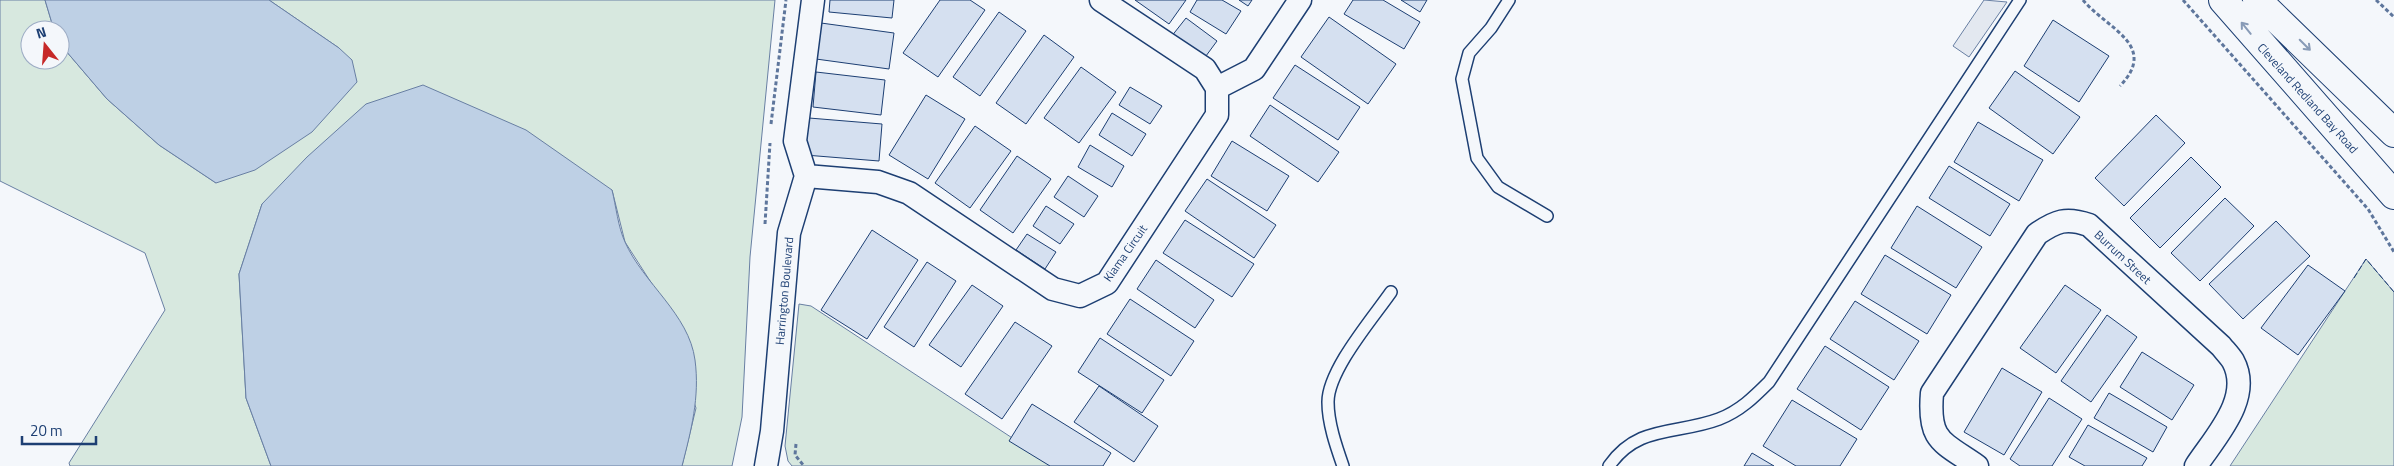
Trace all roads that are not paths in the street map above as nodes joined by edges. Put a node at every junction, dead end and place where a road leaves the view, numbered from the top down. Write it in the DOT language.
graph roads {
  1 [pos="813,0"];
  2 [pos="1101,0"];
  3 [pos="1300,0"];
  4 [pos="1509,0"];
  5 [pos="2020,0"];
  6 [pos="2223,0"];
  7 [pos="2257,0"];
  8 [pos="1217,88"];
  9 [pos="2394,133"];
  10 [pos="806,176"];
  11 [pos="2394,195"];
  12 [pos="1547,216"];
  13 [pos="1391,292"];
  14 [pos="766,466"];
  15 [pos="1343,466"];
  16 [pos="1608,466"];
  17 [pos="1977,466"];
  18 [pos="2196,466"];
  1 -- 10 [label="street"];
  2 -- 8 [label="street"];
  3 -- 8 [label="street"];
  4 -- 12 [label="lane"];
  5 -- 16 [label="lane"];
  11 -- 6 [label="highway, Cleveland Redland Bay Road, one-way"];
  7 -- 9 [label="highway, one-way"];
  8 -- 10 [label="street, Kiama Circuit"];
  10 -- 14 [label="street, Harrington Boulevard"];
  13 -- 15 [label="lane"];
  17 -- 18 [label="street, Burrum Street"];
}
